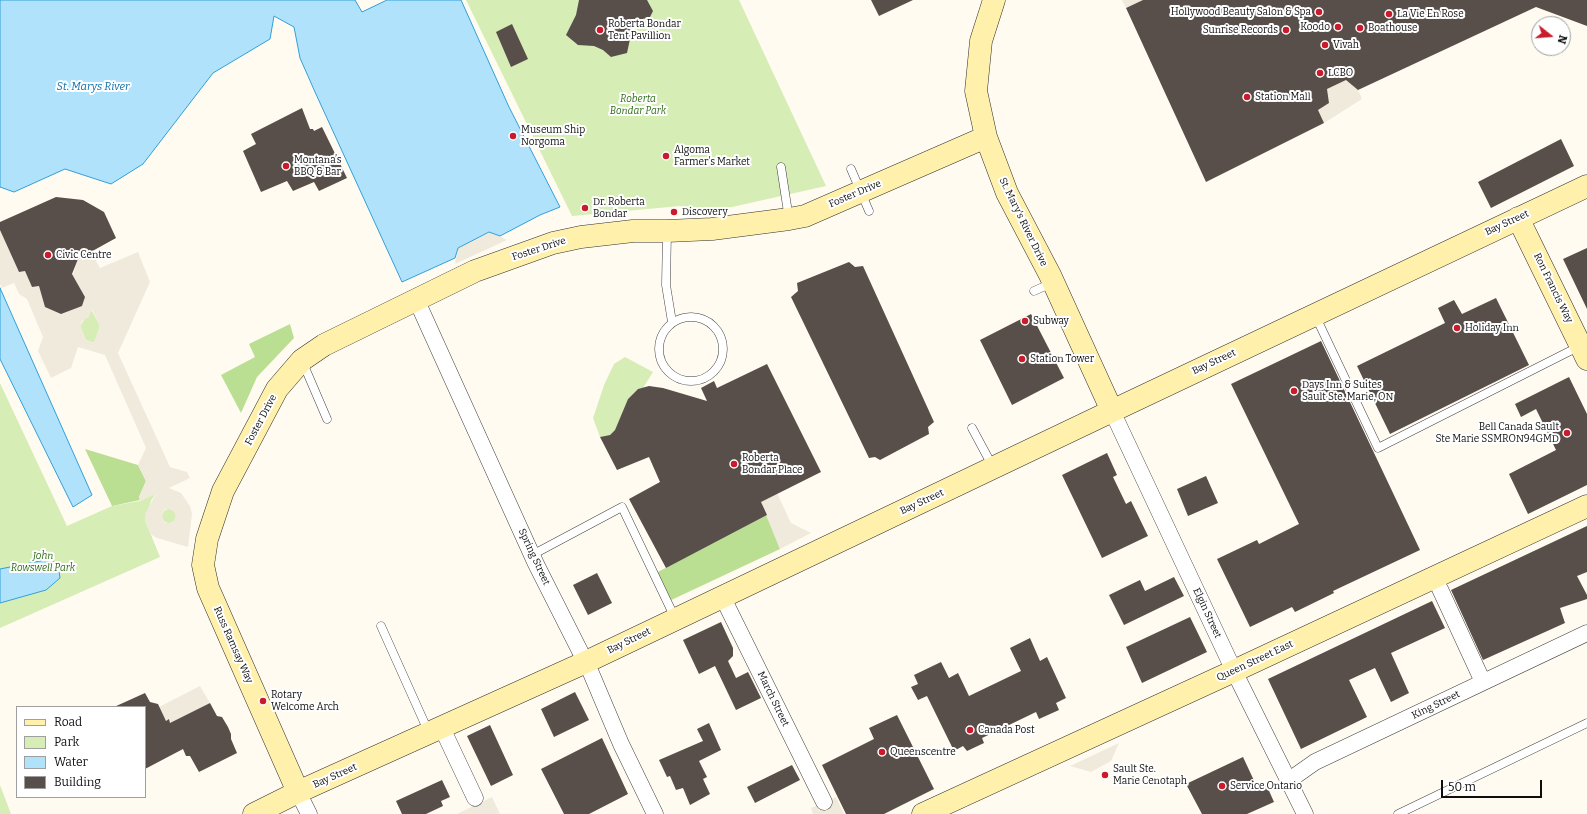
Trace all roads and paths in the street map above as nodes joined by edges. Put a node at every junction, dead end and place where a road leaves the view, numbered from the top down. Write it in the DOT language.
graph roads {
  1 [pos="994,0"];
  2 [pos="986,137"];
  3 [pos="781,166"];
  4 [pos="851,169"];
  5 [pos="1587,186"];
  6 [pos="865,201"];
  7 [pos="1518,218"];
  8 [pos="789,219"];
  9 [pos="667,231"];
  10 [pos="416,299"];
  11 [pos="1315,314"];
  12 [pos="672,322"];
  13 [pos="1584,352"];
  14 [pos="302,360"];
  15 [pos="1112,411"];
  16 [pos="327,419"];
  17 [pos="972,428"];
  18 [pos="992,467"];
  19 [pos="1587,506"];
  20 [pos="207,539"];
  21 [pos="532,555"];
  22 [pos="1440,589"];
  23 [pos="722,596"];
  24 [pos="675,619"];
  25 [pos="381,626"];
  26 [pos="1587,633"];
  27 [pos="586,662"];
  28 [pos="1234,671"];
  29 [pos="1483,682"];
  30 [pos="1587,723"];
  31 [pos="436,731"];
  32 [pos="1288,781"];
  33 [pos="298,792"];
  34 [pos="475,798"];
  35 [pos="824,802"];
  36 [pos="254,814"];
  37 [pos="310,814"];
  38 [pos="655,814"];
  39 [pos="923,814"];
  40 [pos="1305,814"];
  41 [pos="1398,814"];
  1 -- 2 [label="main road, St. Mary's River Drive"];
  2 -- 6 [label="main road, Foster Drive"];
  2 -- 15 [label="main road, St. Mary's River Drive"];
  3 -- 8 [label="lane"];
  4 -- 6 [label="lane"];
  5 -- 7 [label="main road, Bay Street"];
  6 -- 8 [label="main road, Foster Drive"];
  7 -- 11 [label="main road, Bay Street"];
  7 -- 13 [label="main road, Ron Francis Way"];
  8 -- 9 [label="main road, Foster Drive"];
  9 -- 10 [label="main road, Foster Drive"];
  9 -- 12 [label="lane"];
  10 -- 14 [label="main road, Foster Drive"];
  10 -- 21 [label="street, Spring Street"];
  11 -- 13 [label="lane"];
  11 -- 15 [label="main road, Bay Street"];
  12 -- 12 [label="lane"];
  14 -- 16 [label="lane"];
  14 -- 20 [label="main road, Foster Drive"];
  15 -- 18 [label="main road, Bay Street"];
  15 -- 28 [label="street, Elgin Street"];
  17 -- 18 [label="lane"];
  18 -- 23 [label="main road, Bay Street"];
  19 -- 28 [label="main road, Queen Street East"];
  20 -- 33 [label="main road, Russ Ramsay Way"];
  21 -- 24 [label="lane"];
  21 -- 27 [label="street, Spring Street"];
  22 -- 29 [label="street"];
  23 -- 24 [label="main road, Bay Street"];
  23 -- 35 [label="street, March Street"];
  24 -- 27 [label="main road, Bay Street"];
  25 -- 31 [label="lane"];
  26 -- 29 [label="street, King Street"];
  27 -- 31 [label="main road, Bay Street"];
  27 -- 38 [label="street, Spring Street"];
  28 -- 32 [label="street, Elgin Street"];
  28 -- 39 [label="main road, Queen Street East"];
  29 -- 32 [label="street, King Street"];
  30 -- 41 [label="lane"];
  31 -- 33 [label="main road, Bay Street"];
  31 -- 34 [label="street"];
  32 -- 40 [label="street, Elgin Street"];
  33 -- 36 [label="main road, Bay Street"];
  33 -- 37 [label="street"];
}
